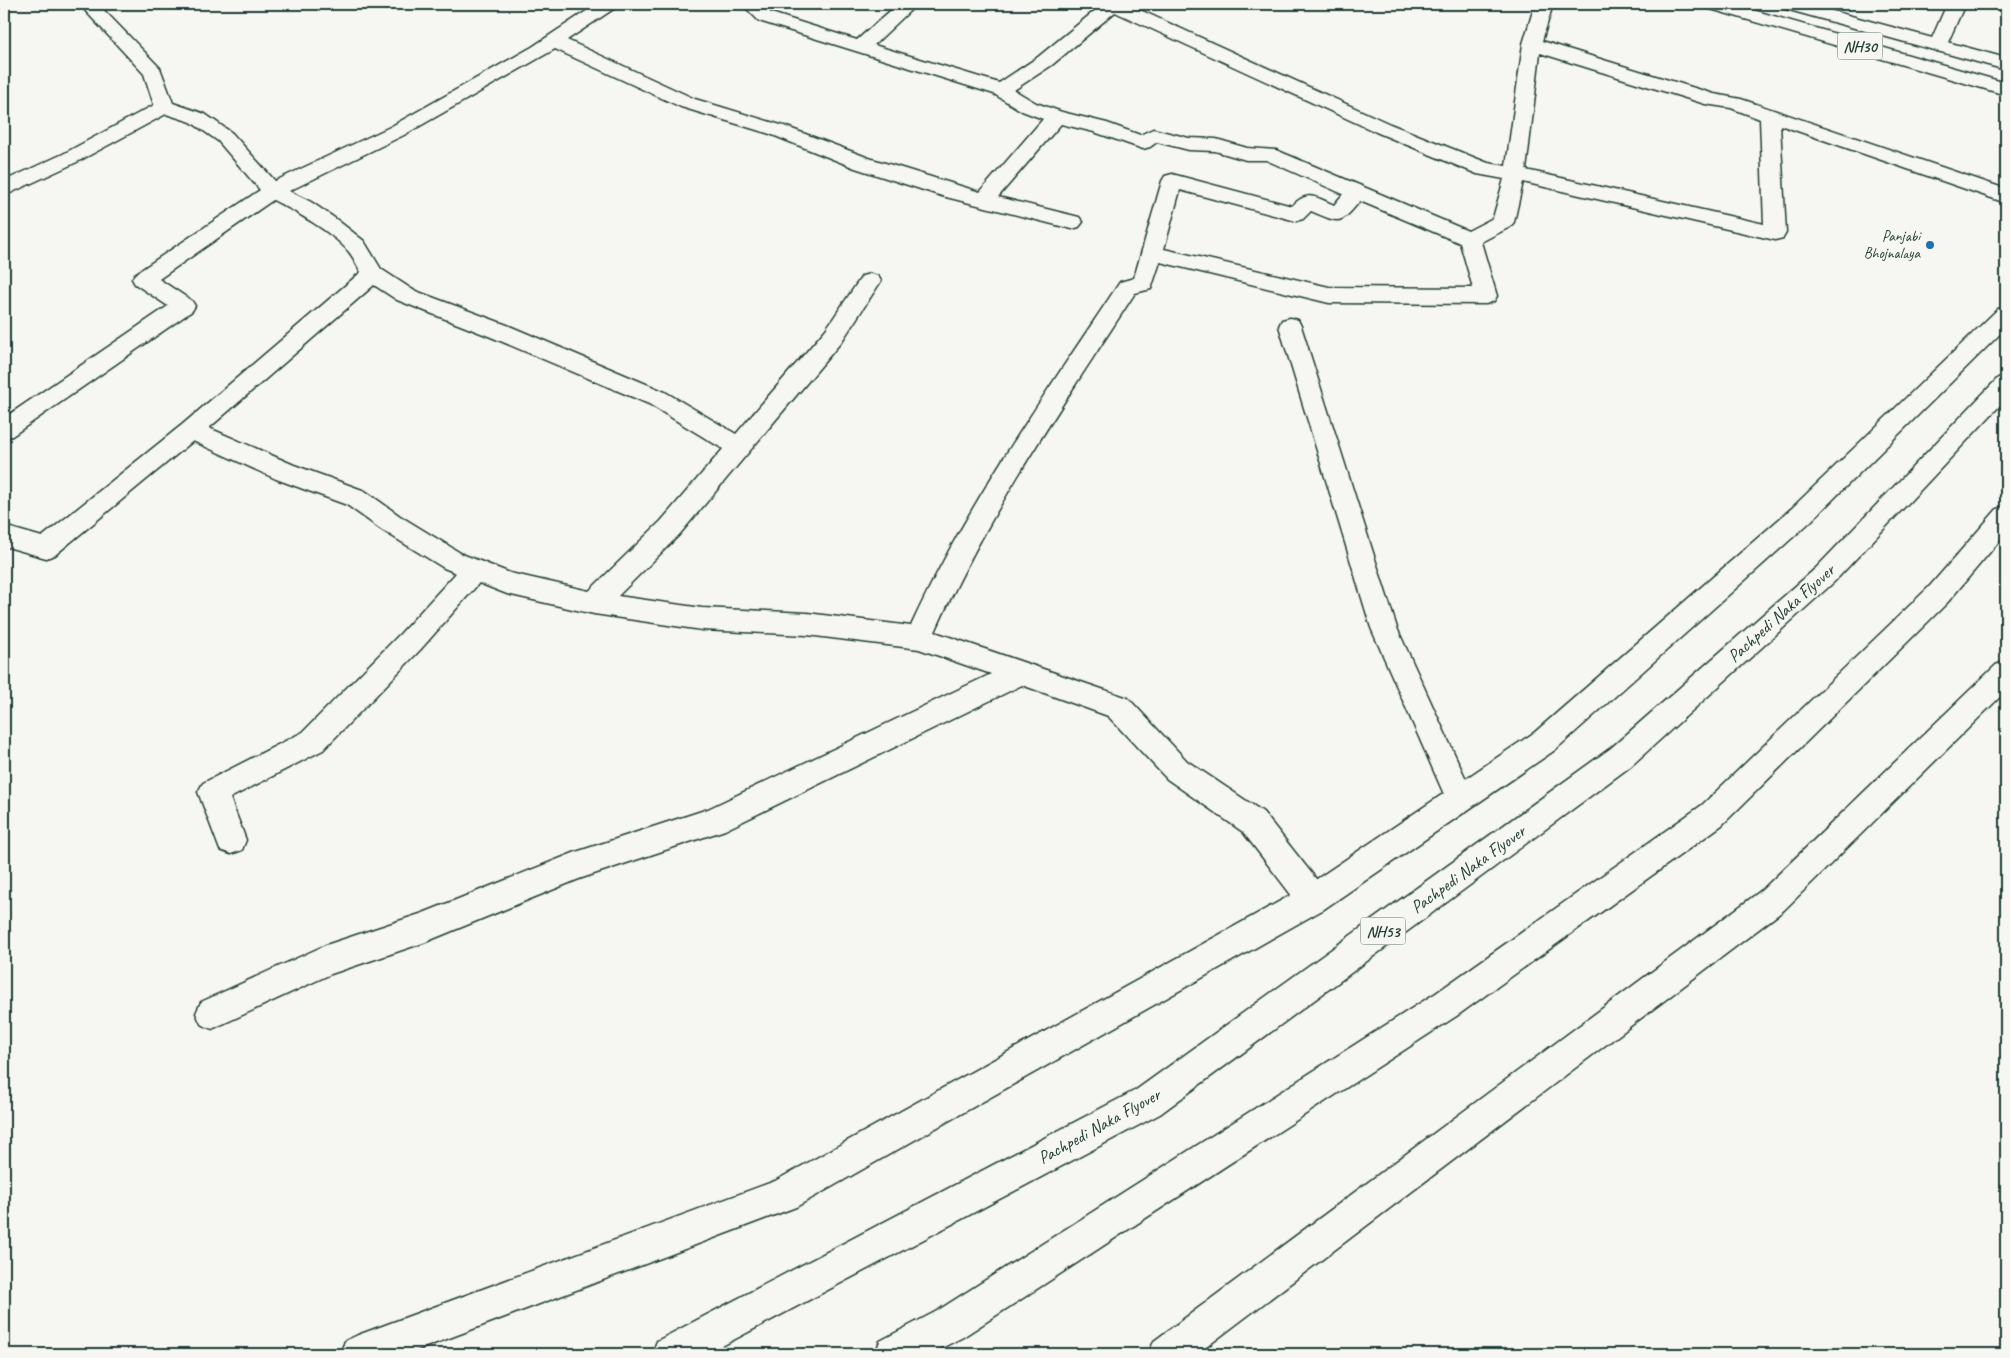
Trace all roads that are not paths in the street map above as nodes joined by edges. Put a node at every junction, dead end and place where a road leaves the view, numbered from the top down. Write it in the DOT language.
graph roads {
  1 [pos="88,4"];
  2 [pos="609,4"];
  3 [pos="751,4"];
  4 [pos="908,4"];
  5 [pos="1113,4"];
  6 [pos="1544,4"];
  7 [pos="1713,4"];
  8 [pos="1788,4"];
  9 [pos="1956,4"];
  10 [pos="554,41"];
  11 [pos="1532,44"];
  12 [pos="1938,45"];
  13 [pos="860,47"];
  14 [pos="2006,64"];
  15 [pos="2006,89"];
  16 [pos="1001,90"];
  17 [pos="164,106"];
  18 [pos="1770,115"];
  19 [pos="1056,117"];
  20 [pos="1515,174"];
  21 [pos="4,188"];
  22 [pos="272,191"];
  23 [pos="1357,191"];
  24 [pos="2006,196"];
  25 [pos="984,200"];
  26 [pos="1072,222"];
  27 [pos="1470,239"];
  28 [pos="1152,253"];
  29 [pos="373,274"];
  30 [pos="870,281"];
  31 [pos="2006,315"];
  32 [pos="1290,326"];
  33 [pos="2006,384"];
  34 [pos="4,430"];
  35 [pos="191,430"];
  36 [pos="739,447"];
  37 [pos="2006,516"];
  38 [pos="4,536"];
  39 [pos="475,570"];
  40 [pos="594,602"];
  41 [pos="919,638"];
  42 [pos="1021,673"];
  43 [pos="2006,673"];
  44 [pos="1460,799"];
  45 [pos="231,840"];
  46 [pos="1313,899"];
  47 [pos="212,1013"];
  48 [pos="358,1354"];
  49 [pos="670,1354"];
  50 [pos="893,1354"];
  51 [pos="1167,1354"];
  1 -- 17 [label="main road"];
  2 -- 10 [label="main road"];
  3 -- 13 [label="main road"];
  4 -- 13 [label="main road"];
  5 -- 16 [label="main road"];
  5 -- 20 [label="main road"];
  6 -- 11 [label="main road"];
  7 -- 15 [label="main road, NH30"];
  8 -- 12 [label="main road, NH30"];
  9 -- 12 [label="main road"];
  10 -- 22 [label="main road"];
  10 -- 25 [label="main road"];
  11 -- 18 [label="main road"];
  11 -- 20 [label="main road"];
  12 -- 14 [label="main road, NH30"];
  13 -- 16 [label="main road"];
  16 -- 19 [label="main road"];
  17 -- 21 [label="main road"];
  17 -- 22 [label="main road"];
  18 -- 20 [label="main road"];
  18 -- 24 [label="main road"];
  19 -- 23 [label="main road"];
  19 -- 25 [label="main road"];
  20 -- 27 [label="main road"];
  22 -- 29 [label="main road"];
  22 -- 34 [label="main road"];
  23 -- 27 [label="main road"];
  23 -- 28 [label="main road"];
  25 -- 26 [label="main road"];
  27 -- 28 [label="main road"];
  28 -- 41 [label="main road"];
  29 -- 35 [label="main road"];
  29 -- 36 [label="main road"];
  30 -- 36 [label="main road"];
  31 -- 44 [label="main road"];
  32 -- 44 [label="main road"];
  33 -- 49 [label="main road, Pachpedi Naka Flyover / NH53"];
  35 -- 38 [label="main road"];
  35 -- 39 [label="main road"];
  36 -- 40 [label="main road"];
  37 -- 50 [label="main road"];
  39 -- 40 [label="main road"];
  39 -- 45 [label="main road"];
  40 -- 41 [label="main road"];
  41 -- 42 [label="main road"];
  42 -- 46 [label="main road"];
  42 -- 47 [label="main road"];
  43 -- 51 [label="main road"];
  44 -- 46 [label="main road"];
  46 -- 48 [label="main road"];
}
